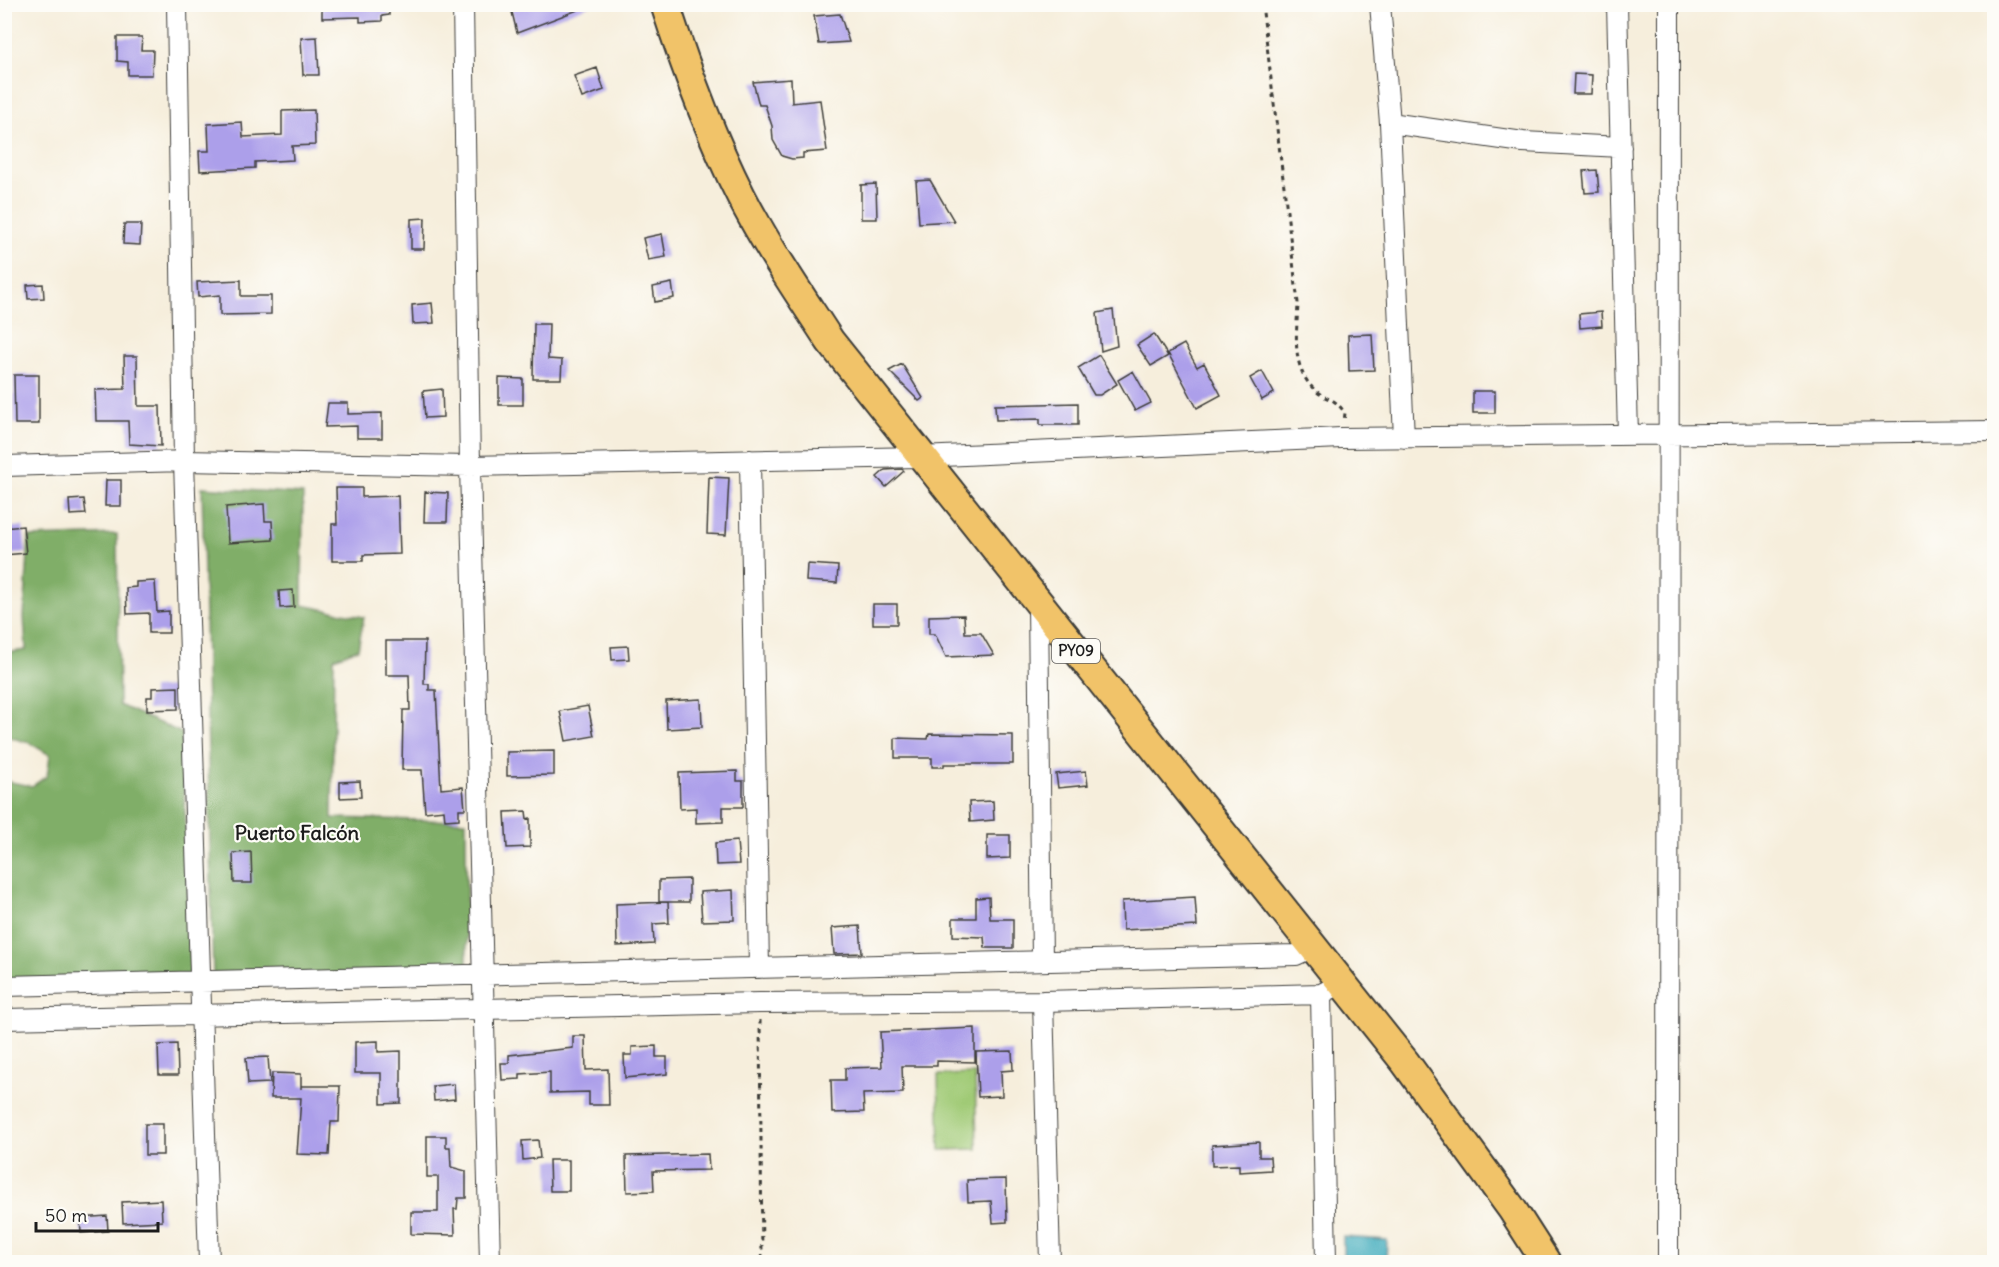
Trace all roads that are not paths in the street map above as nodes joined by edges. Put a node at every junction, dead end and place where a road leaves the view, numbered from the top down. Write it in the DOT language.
graph roads {
  1 [pos="177,4"];
  2 [pos="463,4"];
  3 [pos="665,4"];
  4 [pos="1380,4"];
  5 [pos="1617,4"];
  6 [pos="1669,4"];
  7 [pos="1390,123"];
  8 [pos="1621,147"];
  9 [pos="1995,431"];
  10 [pos="1628,435"];
  11 [pos="1668,435"];
  12 [pos="1404,438"];
  13 [pos="921,457"];
  14 [pos="750,460"];
  15 [pos="184,461"];
  16 [pos="4,466"];
  17 [pos="470,466"];
  18 [pos="1038,604"];
  19 [pos="1313,947"];
  20 [pos="1042,961"];
  21 [pos="759,968"];
  22 [pos="482,974"];
  23 [pos="200,981"];
  24 [pos="4,986"];
  25 [pos="1332,988"];
  26 [pos="1042,1001"];
  27 [pos="483,1010"];
  28 [pos="202,1015"];
  29 [pos="4,1019"];
  30 [pos="209,1263"];
  31 [pos="490,1263"];
  32 [pos="1050,1263"];
  33 [pos="1326,1263"];
  34 [pos="1546,1263"];
  35 [pos="1668,1263"];
  1 -- 15 [label="street"];
  2 -- 17 [label="street"];
  3 -- 13 [label="highway, PY09"];
  4 -- 7 [label="street"];
  5 -- 8 [label="street"];
  6 -- 11 [label="street"];
  7 -- 8 [label="street"];
  7 -- 12 [label="street"];
  8 -- 10 [label="street"];
  9 -- 11 [label="street"];
  10 -- 11 [label="street"];
  10 -- 12 [label="street"];
  11 -- 35 [label="street"];
  12 -- 13 [label="street"];
  13 -- 14 [label="street"];
  13 -- 18 [label="highway, PY09"];
  14 -- 17 [label="street"];
  14 -- 21 [label="street"];
  15 -- 16 [label="street"];
  15 -- 17 [label="street"];
  15 -- 23 [label="street"];
  17 -- 22 [label="street"];
  18 -- 19 [label="highway, PY09"];
  18 -- 20 [label="street"];
  19 -- 20 [label="street"];
  19 -- 25 [label="highway, PY09"];
  20 -- 21 [label="street"];
  21 -- 22 [label="street"];
  22 -- 23 [label="street"];
  22 -- 27 [label="street"];
  23 -- 24 [label="street"];
  23 -- 28 [label="street"];
  25 -- 26 [label="street"];
  25 -- 33 [label="street"];
  25 -- 34 [label="highway, PY09"];
  26 -- 27 [label="street"];
  26 -- 32 [label="street"];
  27 -- 28 [label="street"];
  27 -- 31 [label="street"];
  28 -- 29 [label="street"];
  28 -- 30 [label="street"];
}
